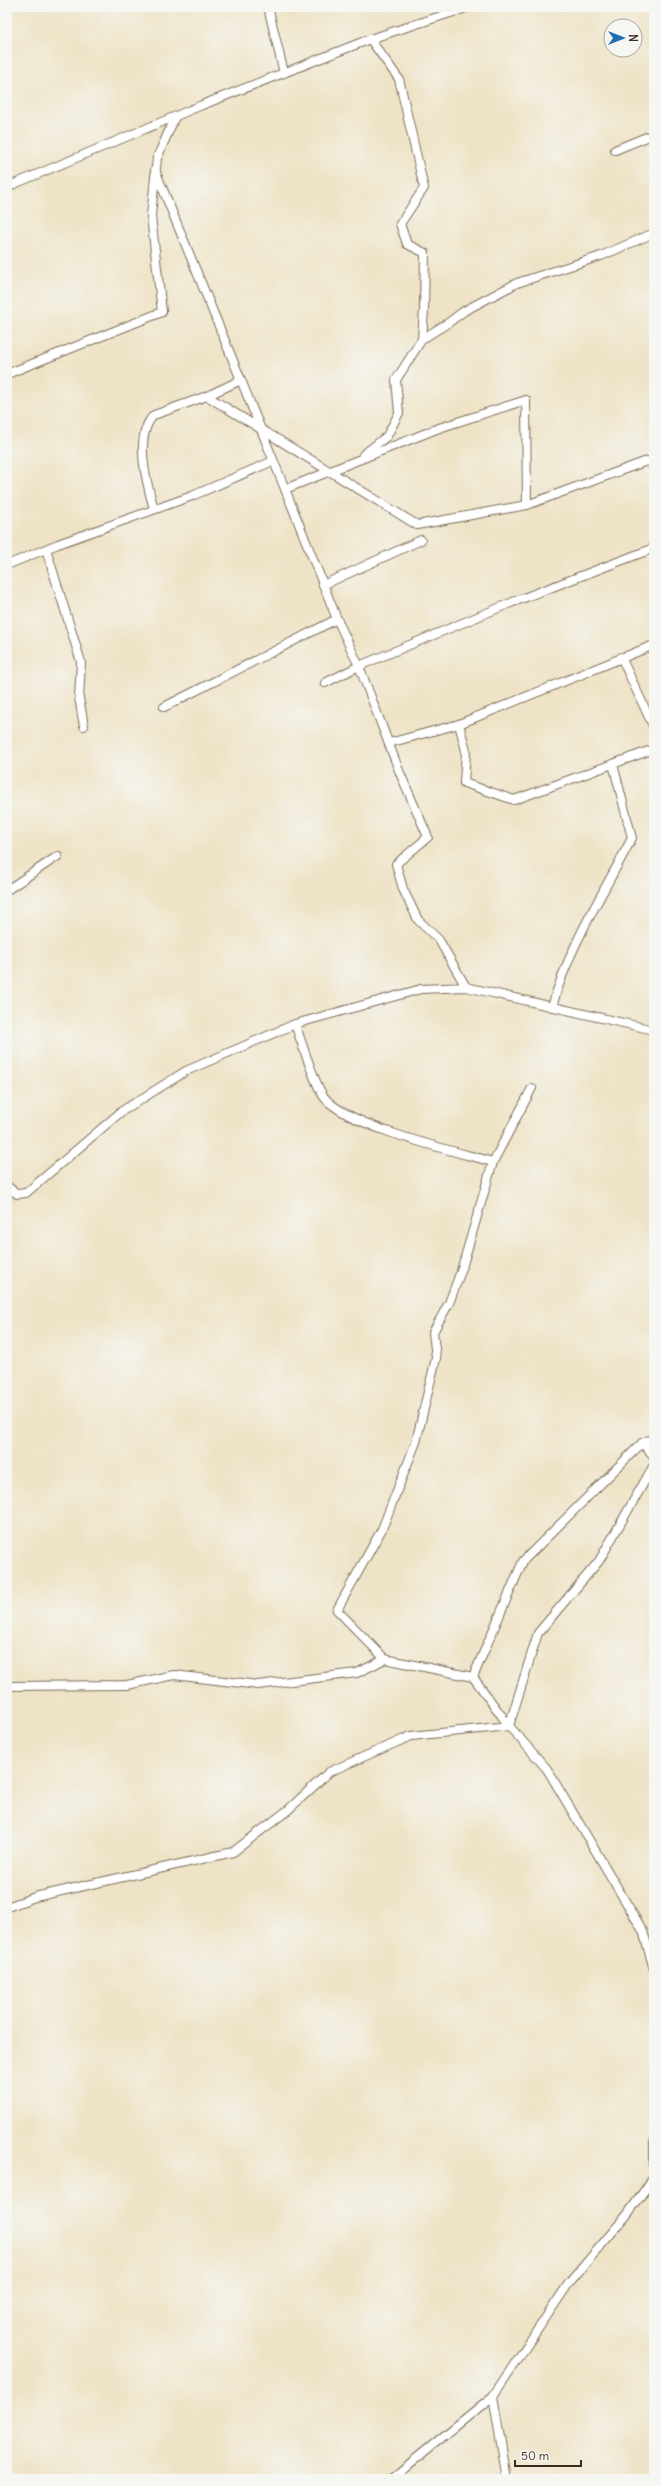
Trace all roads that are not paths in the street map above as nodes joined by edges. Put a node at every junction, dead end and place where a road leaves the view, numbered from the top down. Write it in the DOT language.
graph roads {
  1 [pos="268,7"];
  2 [pos="469,7"];
  3 [pos="370,39"];
  4 [pos="284,73"];
  5 [pos="175,117"];
  6 [pos="654,134"];
  7 [pos="615,150"];
  8 [pos="156,170"];
  9 [pos="7,187"];
  10 [pos="654,233"];
  11 [pos="422,339"];
  12 [pos="7,374"];
  13 [pos="241,380"];
  14 [pos="208,396"];
  15 [pos="259,428"];
  16 [pos="273,461"];
  17 [pos="355,461"];
  18 [pos="652,461"];
  19 [pos="329,471"];
  20 [pos="285,489"];
  21 [pos="527,505"];
  22 [pos="154,509"];
  23 [pos="421,540"];
  24 [pos="654,548"];
  25 [pos="46,549"];
  26 [pos="7,565"];
  27 [pos="323,585"];
  28 [pos="337,619"];
  29 [pos="654,645"];
  30 [pos="621,656"];
  31 [pos="359,666"];
  32 [pos="326,683"];
  33 [pos="164,707"];
  34 [pos="459,724"];
  35 [pos="84,726"];
  36 [pos="654,728"];
  37 [pos="389,744"];
  38 [pos="654,749"];
  39 [pos="613,764"];
  40 [pos="58,856"];
  41 [pos="7,890"];
  42 [pos="466,987"];
  43 [pos="552,1007"];
  44 [pos="295,1024"];
  45 [pos="654,1030"];
  46 [pos="532,1088"];
  47 [pos="493,1162"];
  48 [pos="7,1186"];
  49 [pos="654,1438"];
  50 [pos="642,1443"];
  51 [pos="654,1456"];
  52 [pos="654,1465"];
  53 [pos="385,1658"];
  54 [pos="473,1677"];
  55 [pos="7,1686"];
  56 [pos="509,1726"];
  57 [pos="7,1907"];
  58 [pos="654,1969"];
  59 [pos="654,2142"];
  60 [pos="653,2178"];
  61 [pos="654,2194"];
  62 [pos="493,2396"];
  63 [pos="391,2479"];
  64 [pos="507,2479"];
  1 -- 4 [label="street"];
  2 -- 3 [label="street"];
  3 -- 4 [label="street"];
  3 -- 11 [label="street"];
  4 -- 5 [label="street"];
  5 -- 8 [label="street"];
  5 -- 9 [label="street"];
  6 -- 7 [label="street"];
  8 -- 12 [label="street"];
  8 -- 13 [label="street"];
  10 -- 11 [label="street"];
  11 -- 17 [label="street"];
  13 -- 14 [label="street"];
  13 -- 15 [label="street"];
  14 -- 15 [label="street"];
  14 -- 22 [label="street"];
  15 -- 16 [label="street"];
  15 -- 19 [label="street"];
  16 -- 20 [label="street"];
  16 -- 22 [label="street"];
  17 -- 19 [label="street"];
  17 -- 21 [label="street"];
  18 -- 21 [label="street"];
  19 -- 20 [label="street"];
  19 -- 21 [label="street"];
  20 -- 27 [label="street"];
  22 -- 25 [label="street"];
  23 -- 27 [label="street"];
  24 -- 31 [label="street"];
  25 -- 26 [label="street"];
  25 -- 35 [label="street"];
  27 -- 28 [label="street"];
  28 -- 31 [label="street"];
  28 -- 33 [label="street"];
  29 -- 30 [label="street"];
  30 -- 34 [label="street"];
  30 -- 36 [label="street"];
  31 -- 32 [label="street"];
  31 -- 37 [label="street"];
  34 -- 37 [label="street"];
  34 -- 39 [label="street"];
  37 -- 42 [label="street"];
  38 -- 39 [label="street"];
  39 -- 43 [label="street"];
  40 -- 41 [label="street"];
  42 -- 43 [label="street"];
  42 -- 44 [label="street"];
  43 -- 45 [label="street"];
  44 -- 47 [label="street"];
  44 -- 48 [label="street"];
  46 -- 47 [label="street"];
  47 -- 53 [label="street"];
  49 -- 50 [label="street"];
  50 -- 51 [label="street"];
  50 -- 54 [label="street"];
  52 -- 56 [label="street"];
  53 -- 54 [label="street"];
  53 -- 55 [label="street"];
  54 -- 56 [label="street"];
  56 -- 57 [label="street"];
  56 -- 58 [label="street"];
  59 -- 60 [label="street"];
  60 -- 61 [label="street"];
  60 -- 62 [label="street"];
  62 -- 63 [label="street"];
  62 -- 64 [label="street"];
}
